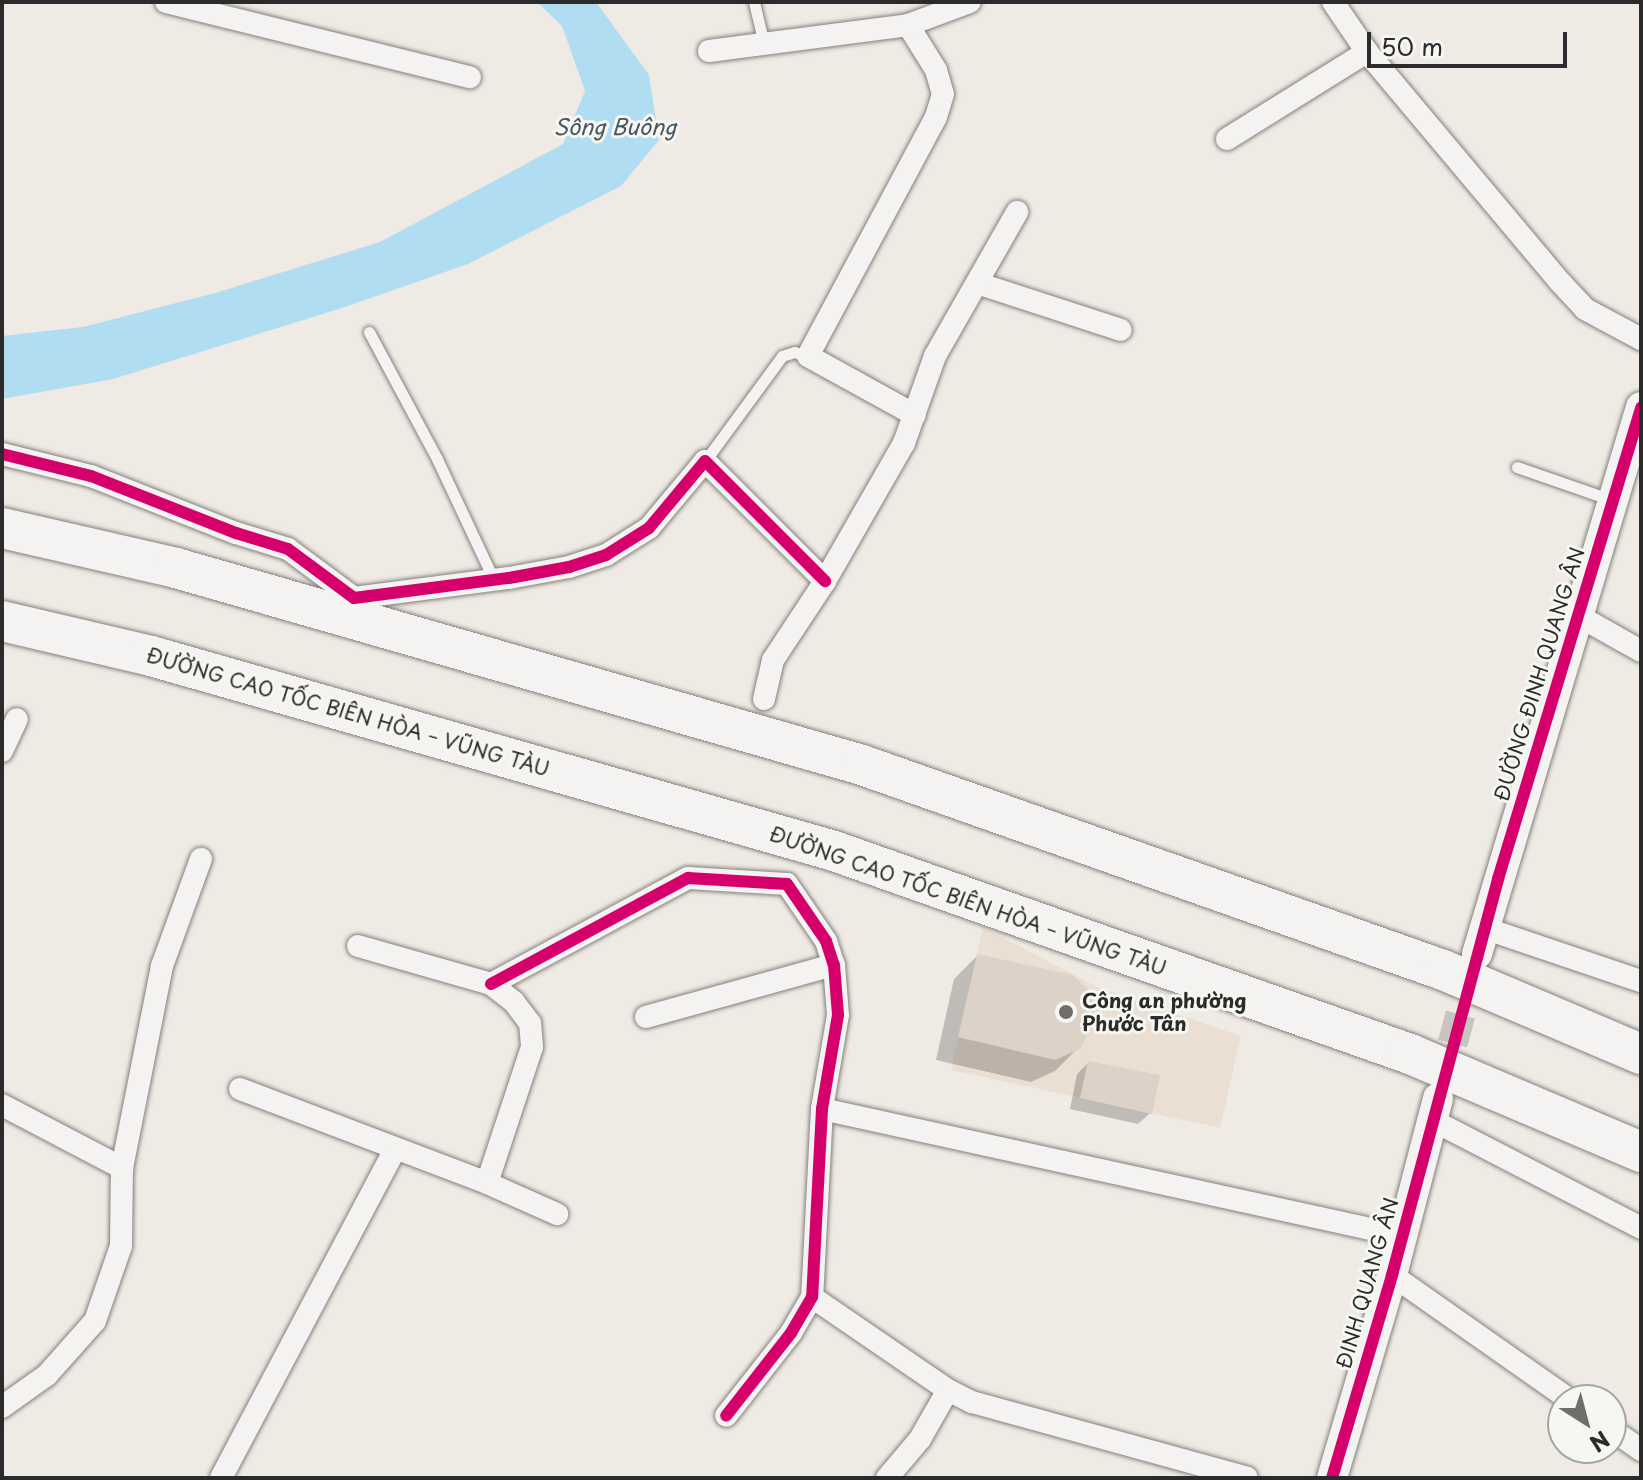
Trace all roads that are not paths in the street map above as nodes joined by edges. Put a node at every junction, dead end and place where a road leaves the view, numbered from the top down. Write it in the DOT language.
graph roads {
  1 [pos="166,2"];
  2 [pos="754,2"];
  3 [pos="970,2"];
  4 [pos="1333,2"];
  5 [pos="908,25"];
  6 [pos="764,44"];
  7 [pos="709,51"];
  8 [pos="1367,52"];
  9 [pos="470,77"];
  10 [pos="1227,139"];
  11 [pos="1017,212"];
  12 [pos="977,283"];
  13 [pos="1121,330"];
  14 [pos="369,332"];
  15 [pos="1641,339"];
  16 [pos="808,356"];
  17 [pos="1641,407"];
  18 [pos="915,415"];
  19 [pos="2,454"];
  20 [pos="1635,455"];
  21 [pos="705,461"];
  22 [pos="1517,467"];
  23 [pos="1613,500"];
  24 [pos="2,528"];
  25 [pos="494,580"];
  26 [pos="825,581"];
  27 [pos="1577,615"];
  28 [pos="2,621"];
  29 [pos="1641,651"];
  30 [pos="764,699"];
  31 [pos="17,719"];
  32 [pos="2,751"];
  33 [pos="201,859"];
  34 [pos="1481,941"];
  35 [pos="358,946"];
  36 [pos="834,965"];
  37 [pos="1641,981"];
  38 [pos="491,984"];
  39 [pos="646,1017"];
  40 [pos="1641,1054"];
  41 [pos="240,1089"];
  42 [pos="2,1105"];
  43 [pos="822,1109"];
  44 [pos="1435,1109"];
  45 [pos="395,1149"];
  46 [pos="1641,1152"];
  47 [pos="122,1168"];
  48 [pos="487,1183"];
  49 [pos="557,1214"];
  50 [pos="1641,1228"];
  51 [pos="1402,1236"];
  52 [pos="1392,1275"];
  53 [pos="812,1297"];
  54 [pos="1547,1384"];
  55 [pos="948,1390"];
  56 [pos="2,1407"];
  57 [pos="726,1416"];
  58 [pos="221,1478"];
  59 [pos="887,1478"];
  60 [pos="1247,1478"];
  61 [pos="1332,1478"];
  1 -- 9 [label="street"];
  2 -- 6 [label="lane"];
  3 -- 5 [label="street"];
  4 -- 8 [label="street"];
  5 -- 6 [label="street"];
  5 -- 16 [label="street"];
  6 -- 7 [label="street"];
  8 -- 10 [label="street"];
  8 -- 15 [label="street"];
  11 -- 12 [label="street"];
  12 -- 13 [label="street"];
  12 -- 18 [label="street"];
  14 -- 25 [label="lane"];
  16 -- 18 [label="street"];
  16 -- 21 [label="lane"];
  17 -- 20 [label="street, ĐƯỜNG ĐINH QUANG ÂN"];
  18 -- 26 [label="street"];
  19 -- 25 [label="street"];
  20 -- 23 [label="street, ĐƯỜNG ĐINH QUANG ÂN"];
  21 -- 25 [label="street"];
  21 -- 26 [label="street"];
  22 -- 23 [label="lane"];
  23 -- 27 [label="street, ĐƯỜNG ĐINH QUANG ÂN"];
  24 -- 40 [label="highway"];
  26 -- 30 [label="street"];
  27 -- 29 [label="street"];
  27 -- 34 [label="street, ĐƯỜNG ĐINH QUANG ÂN"];
  28 -- 46 [label="highway, ĐƯỜNG CAO TỐC BIÊN HÒA – VŨNG TÀU"];
  31 -- 32 [label="street"];
  33 -- 47 [label="street"];
  34 -- 37 [label="street"];
  35 -- 38 [label="street"];
  36 -- 38 [label="street"];
  36 -- 39 [label="street"];
  36 -- 43 [label="street"];
  38 -- 48 [label="street"];
  41 -- 45 [label="street"];
  42 -- 47 [label="street"];
  43 -- 51 [label="street"];
  43 -- 53 [label="street"];
  44 -- 50 [label="street"];
  44 -- 51 [label="street, ĐINH QUANG ÂN"];
  45 -- 48 [label="street"];
  45 -- 58 [label="street"];
  47 -- 56 [label="street"];
  48 -- 49 [label="street"];
  51 -- 52 [label="street, ĐINH QUANG ÂN"];
  52 -- 54 [label="street"];
  52 -- 61 [label="street, ĐINH QUANG ÂN"];
  53 -- 55 [label="street"];
  53 -- 57 [label="street"];
  55 -- 59 [label="street"];
  55 -- 60 [label="street"];
}
